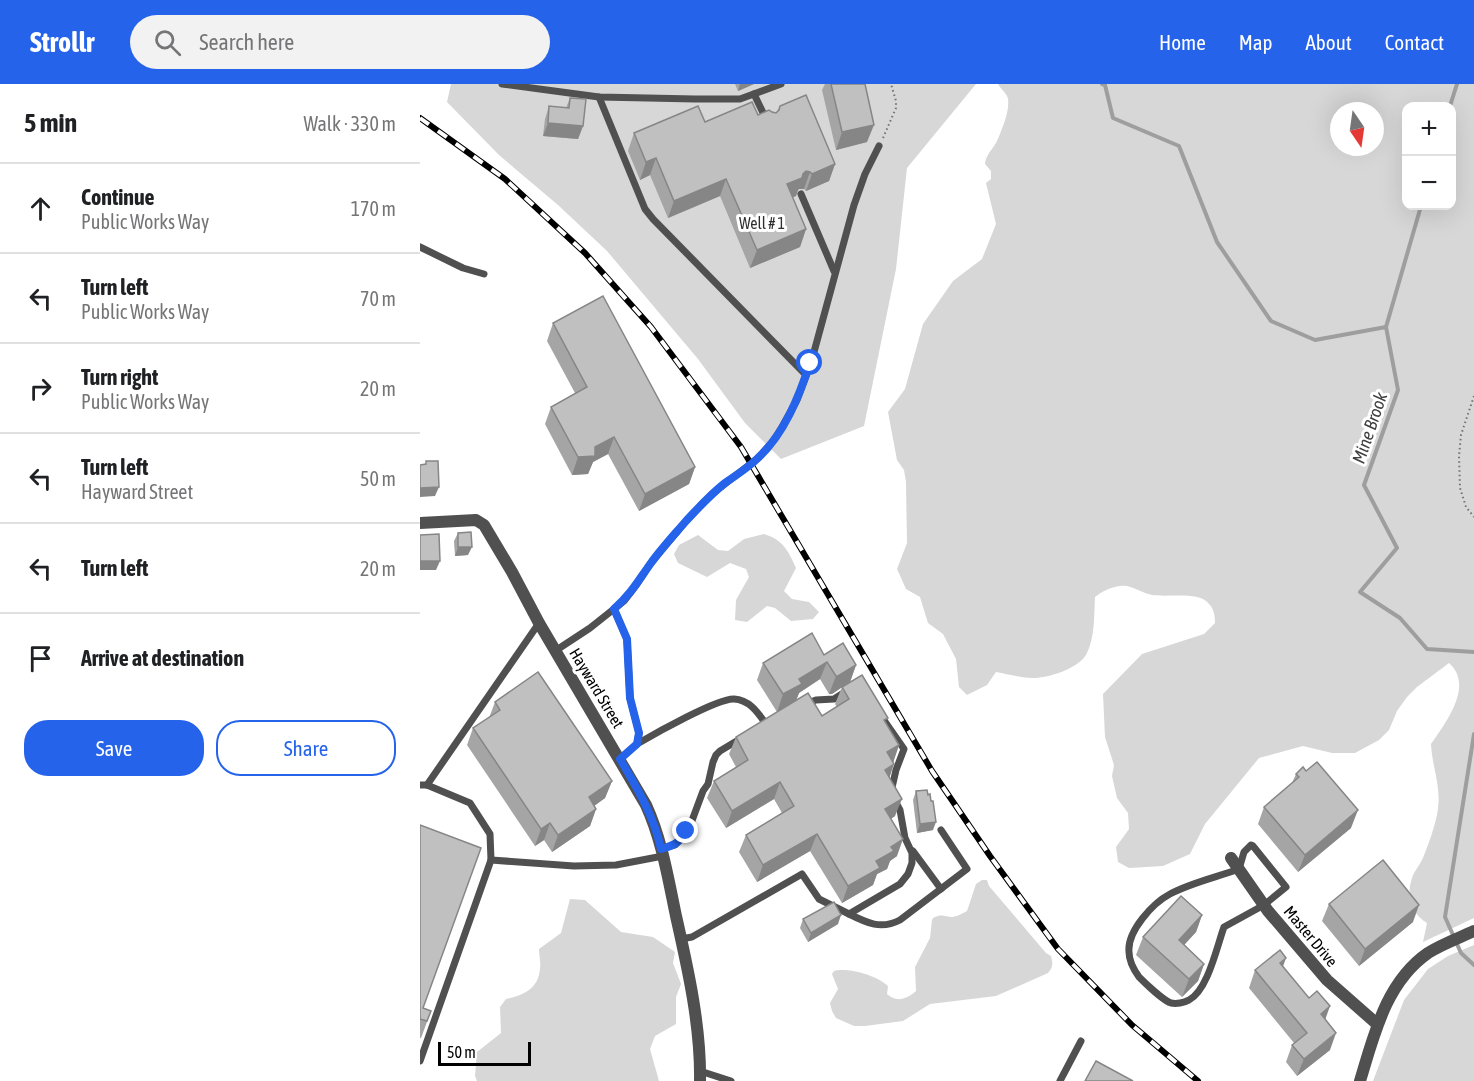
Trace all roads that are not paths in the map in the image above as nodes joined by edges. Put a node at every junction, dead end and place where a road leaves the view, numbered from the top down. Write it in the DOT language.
graph roads {
  1 [pos="502,84"];
  2 [pos="781,84"];
  3 [pos="754,94"];
  4 [pos="599,97"];
  5 [pos="768,125"];
  6 [pos="879,146"];
  7 [pos="801,194"];
  8 [pos="420,247"];
  9 [pos="834,272"];
  10 [pos="483,274"];
  11 [pos="806,375"];
  12 [pos="420,523"];
  13 [pos="614,609"];
  14 [pos="539,623"];
  15 [pos="555,651"];
  16 [pos="854,686"];
  17 [pos="800,705"];
  18 [pos="874,706"];
  19 [pos="775,720"];
  20 [pos="766,724"];
  21 [pos="758,729"];
  22 [pos="749,734"];
  23 [pos="637,744"];
  24 [pos="620,759"];
  25 [pos="423,785"];
  26 [pos="941,830"];
  27 [pos="911,849"];
  28 [pos="662,852"];
  29 [pos="1231,858"];
  30 [pos="491,861"];
  31 [pos="1239,869"];
  32 [pos="941,889"];
  33 [pos="1264,905"];
  34 [pos="849,914"];
  35 [pos="1474,931"];
  36 [pos="681,939"];
  37 [pos="1377,1024"];
  38 [pos="1081,1041"];
  39 [pos="420,1061"];
  40 [pos="700,1076"];
  41 [pos="731,1081"];
  42 [pos="1060,1081"];
  43 [pos="1360,1081"];
  1 -- 4 [label="lane"];
  2 -- 3 [label="lane"];
  3 -- 4 [label="lane"];
  3 -- 5 [label="lane"];
  4 -- 11 [label="lane"];
  6 -- 9 [label="lane"];
  7 -- 9 [label="lane"];
  8 -- 10 [label="lane"];
  9 -- 11 [label="lane"];
  11 -- 13 [label="lane"];
  12 -- 14 [label="street, Hayward Street"];
  13 -- 15 [label="lane"];
  13 -- 23 [label="lane"];
  14 -- 15 [label="street, Hayward Street"];
  14 -- 25 [label="lane"];
  15 -- 24 [label="street, Hayward Street"];
  16 -- 17 [label="lane"];
  18 -- 27 [label="lane"];
  19 -- 20 [label="lane"];
  20 -- 21 [label="lane"];
  20 -- 23 [label="lane"];
  22 -- 28 [label="lane"];
  23 -- 24 [label="lane"];
  24 -- 28 [label="street, Hayward Street"];
  25 -- 30 [label="lane"];
  26 -- 32 [label="lane"];
  27 -- 32 [label="lane"];
  27 -- 34 [label="lane"];
  28 -- 30 [label="lane"];
  28 -- 36 [label="street, Hayward Street"];
  29 -- 31 [label="street, Master Drive"];
  30 -- 39 [label="lane"];
  31 -- 33 [label="street, Master Drive"];
  31 -- 33 [label="lane"];
  31 -- 33 [label="lane"];
  32 -- 34 [label="lane"];
  33 -- 37 [label="street, Master Drive"];
  34 -- 36 [label="lane"];
  35 -- 37 [label="street"];
  36 -- 40 [label="street, Hayward Street"];
  37 -- 43 [label="street"];
  38 -- 42 [label="lane"];
  40 -- 41 [label="lane"];
}
